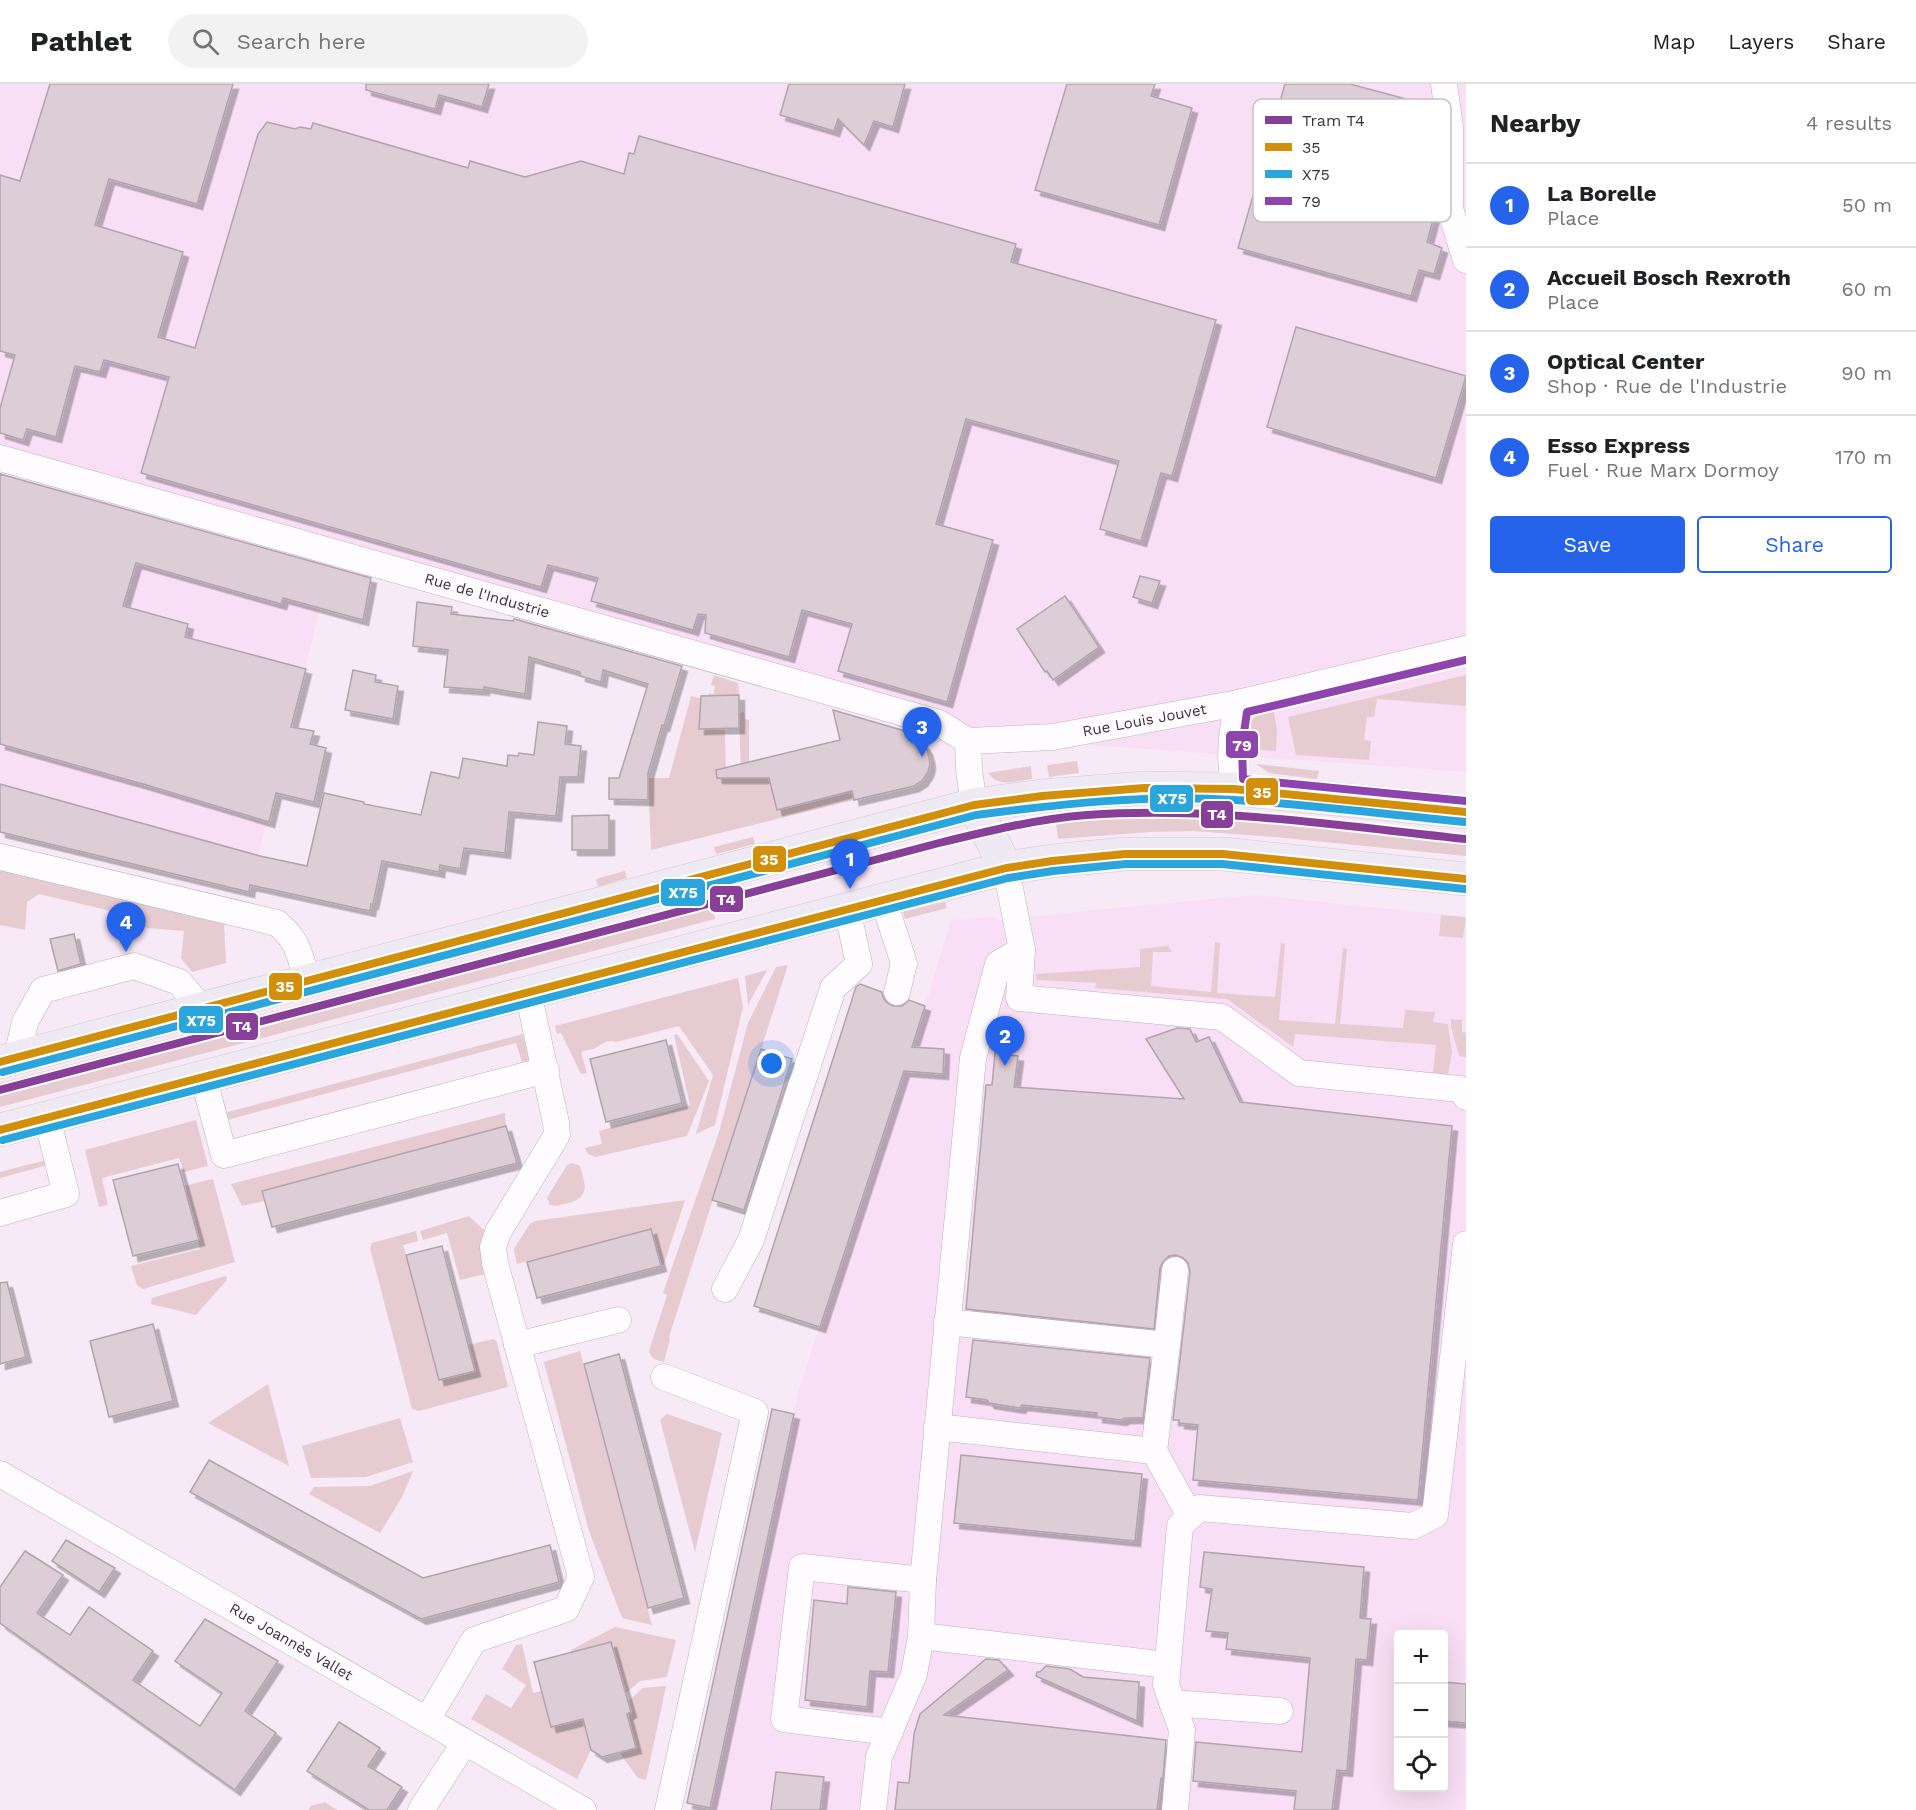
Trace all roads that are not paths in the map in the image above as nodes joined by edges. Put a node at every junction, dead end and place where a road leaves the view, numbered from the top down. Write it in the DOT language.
graph roads {
  1 [pos="1444,84"];
  2 [pos="1446,99"];
  3 [pos="1451,212"];
  4 [pos="1466,260"];
  5 [pos="0,458"];
  6 [pos="1466,649"];
  7 [pos="1238,703"];
  8 [pos="968,741"];
  9 [pos="1234,789"];
  10 [pos="974,805"];
  11 [pos="1466,812"];
  12 [pos="0,857"];
  13 [pos="1006,868"];
  14 [pos="1466,879"];
  15 [pos="883,899"];
  16 [pos="847,909"];
  17 [pos="1022,950"];
  18 [pos="307,981"];
  19 [pos="528,992"];
  20 [pos="897,992"];
  21 [pos="202,1009"];
  22 [pos="8,1059"];
  23 [pos="546,1070"];
  24 [pos="203,1076"];
  25 [pos="1466,1097"];
  26 [pos="47,1118"];
  27 [pos="0,1130"];
  28 [pos="0,1213"];
  29 [pos="1466,1244"];
  30 [pos="1175,1270"];
  31 [pos="725,1288"];
  32 [pos="618,1320"];
  33 [pos="947,1322"];
  34 [pos="517,1345"];
  35 [pos="1167,1345"];
  36 [pos="664,1377"];
  37 [pos="937,1427"];
  38 [pos="1154,1451"];
  39 [pos="0,1474"];
  40 [pos="1190,1516"];
  41 [pos="923,1580"];
  42 [pos="921,1636"];
  43 [pos="1167,1665"];
  44 [pos="1172,1702"];
  45 [pos="1281,1711"];
  46 [pos="427,1720"];
  47 [pos="890,1732"];
  48 [pos="465,1742"];
  49 [pos="421,1810"];
  50 [pos="583,1810"];
  51 [pos="668,1810"];
  52 [pos="873,1810"];
  53 [pos="1175,1810"];
  1 -- 2 [label="street"];
  3 -- 4 [label="street"];
  5 -- 8 [label="street, Rue de l'Industrie"];
  6 -- 7 [label="street, Rue Louis Jouvet"];
  7 -- 8 [label="street, Rue Louis Jouvet"];
  7 -- 9 [label="street"];
  8 -- 10 [label="street"];
  9 -- 10 [label="main road"];
  9 -- 11 [label="main road"];
  10 -- 13 [label="main road"];
  10 -- 18 [label="main road"];
  12 -- 18 [label="street"];
  13 -- 14 [label="main road"];
  13 -- 15 [label="main road"];
  13 -- 17 [label="street"];
  15 -- 16 [label="main road"];
  15 -- 20 [label="street"];
  16 -- 19 [label="main road"];
  16 -- 31 [label="street"];
  17 -- 25 [label="street"];
  17 -- 33 [label="street"];
  18 -- 21 [label="main road"];
  19 -- 23 [label="street"];
  19 -- 24 [label="main road"];
  21 -- 22 [label="main road"];
  21 -- 22 [label="street"];
  23 -- 24 [label="street"];
  23 -- 34 [label="street"];
  24 -- 26 [label="main road"];
  26 -- 27 [label="main road"];
  26 -- 28 [label="street"];
  29 -- 40 [label="street"];
  30 -- 35 [label="street"];
  32 -- 34 [label="street"];
  33 -- 35 [label="street"];
  33 -- 37 [label="street"];
  34 -- 46 [label="street"];
  35 -- 38 [label="street"];
  36 -- 51 [label="street"];
  37 -- 38 [label="street"];
  37 -- 41 [label="street"];
  38 -- 40 [label="street"];
  39 -- 46 [label="street, Rue Joannès Vallet"];
  40 -- 43 [label="street"];
  41 -- 42 [label="street"];
  41 -- 47 [label="street"];
  42 -- 43 [label="street"];
  42 -- 47 [label="street"];
  43 -- 44 [label="street"];
  44 -- 45 [label="street"];
  44 -- 53 [label="street"];
  46 -- 48 [label="street, Rue Joannès Vallet"];
  47 -- 52 [label="street"];
  48 -- 49 [label="street"];
  48 -- 50 [label="street, Rue Joannès Vallet"];
}
